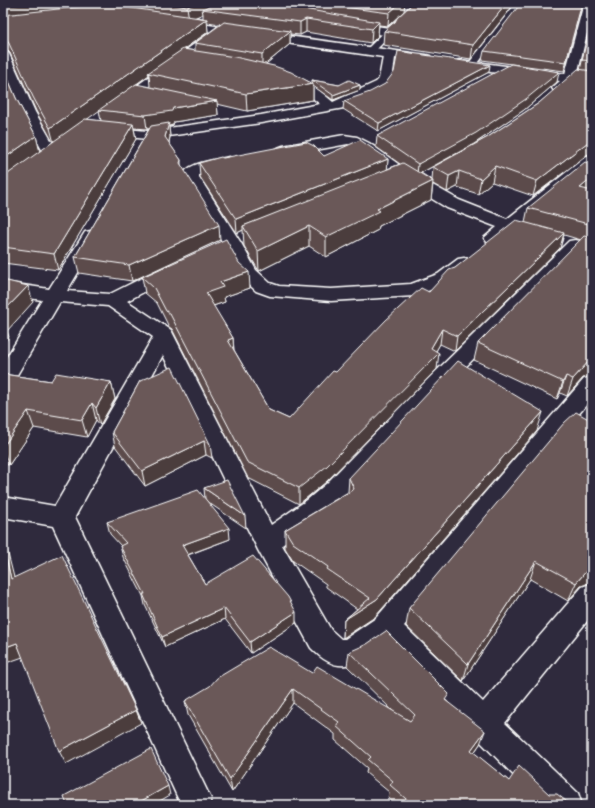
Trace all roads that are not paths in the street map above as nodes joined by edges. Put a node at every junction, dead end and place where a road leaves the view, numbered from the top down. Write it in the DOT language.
graph roads {
  1 [pos="418,3"];
  2 [pos="520,3"];
  3 [pos="587,5"];
  4 [pos="200,19"];
  5 [pos="164,21"];
  6 [pos="186,24"];
  7 [pos="342,25"];
  8 [pos="220,30"];
  9 [pos="389,32"];
  10 [pos="371,50"];
  11 [pos="3,54"];
  12 [pos="390,54"];
  13 [pos="182,59"];
  14 [pos="435,60"];
  15 [pos="197,62"];
  16 [pos="450,62"];
  17 [pos="472,65"];
  18 [pos="506,70"];
  19 [pos="272,75"];
  20 [pos="570,79"];
  21 [pos="486,80"];
  22 [pos="592,81"];
  23 [pos="136,92"];
  24 [pos="152,96"];
  25 [pos="547,99"];
  26 [pos="330,107"];
  27 [pos="111,110"];
  28 [pos="222,110"];
  29 [pos="261,119"];
  30 [pos="94,129"];
  31 [pos="378,138"];
  32 [pos="63,146"];
  33 [pos="363,147"];
  34 [pos="272,153"];
  35 [pos="51,154"];
  36 [pos="592,159"];
  37 [pos="242,160"];
  38 [pos="39,163"];
  39 [pos="431,175"];
  40 [pos="418,183"];
  41 [pos="101,218"];
  42 [pos="508,226"];
  43 [pos="538,234"];
  44 [pos="576,245"];
  45 [pos="184,265"];
  46 [pos="3,288"];
  47 [pos="56,296"];
  48 [pos="112,300"];
  49 [pos="164,334"];
  50 [pos="3,380"];
  51 [pos="592,384"];
  52 [pos="3,508"];
  53 [pos="62,517"];
  54 [pos="268,542"];
  55 [pos="592,595"];
  56 [pos="386,627"];
  57 [pos="485,724"];
  58 [pos="195,799"];
  59 [pos="566,805"];
  1 -- 9 [label="lane"];
  2 -- 17 [label="lane"];
  3 -- 20 [label="street"];
  4 -- 6 [label="lane"];
  5 -- 6 [label="street"];
  6 -- 8 [label="street"];
  7 -- 9 [label="street"];
  8 -- 10 [label="street"];
  8 -- 13 [label="street"];
  9 -- 10 [label="lane"];
  10 -- 12 [label="street"];
  11 -- 35 [label="street"];
  12 -- 14 [label="street"];
  12 -- 26 [label="street"];
  13 -- 15 [label="street"];
  13 -- 23 [label="street"];
  16 -- 17 [label="street"];
  17 -- 18 [label="street"];
  18 -- 20 [label="street"];
  18 -- 21 [label="street"];
  19 -- 26 [label="street"];
  20 -- 22 [label="street"];
  20 -- 25 [label="street"];
  23 -- 24 [label="street"];
  23 -- 27 [label="street"];
  26 -- 29 [label="street"];
  28 -- 29 [label="street"];
  29 -- 30 [label="street"];
  31 -- 33 [label="street"];
  32 -- 35 [label="street"];
  33 -- 34 [label="street"];
  33 -- 40 [label="street"];
  35 -- 38 [label="street"];
  36 -- 42 [label="street"];
  37 -- 42 [label="street"];
  39 -- 40 [label="street"];
  40 -- 42 [label="street"];
  41 -- 47 [label="street"];
  42 -- 43 [label="street"];
  44 -- 54 [label="street"];
  45 -- 48 [label="street"];
  46 -- 47 [label="street"];
  47 -- 48 [label="street"];
  47 -- 50 [label="street"];
  48 -- 49 [label="street"];
  49 -- 53 [label="street"];
  49 -- 54 [label="street"];
  51 -- 56 [label="street"];
  52 -- 53 [label="street"];
  53 -- 58 [label="street"];
  54 -- 56 [label="street"];
  55 -- 57 [label="street"];
  56 -- 57 [label="street"];
  57 -- 59 [label="street"];
}
